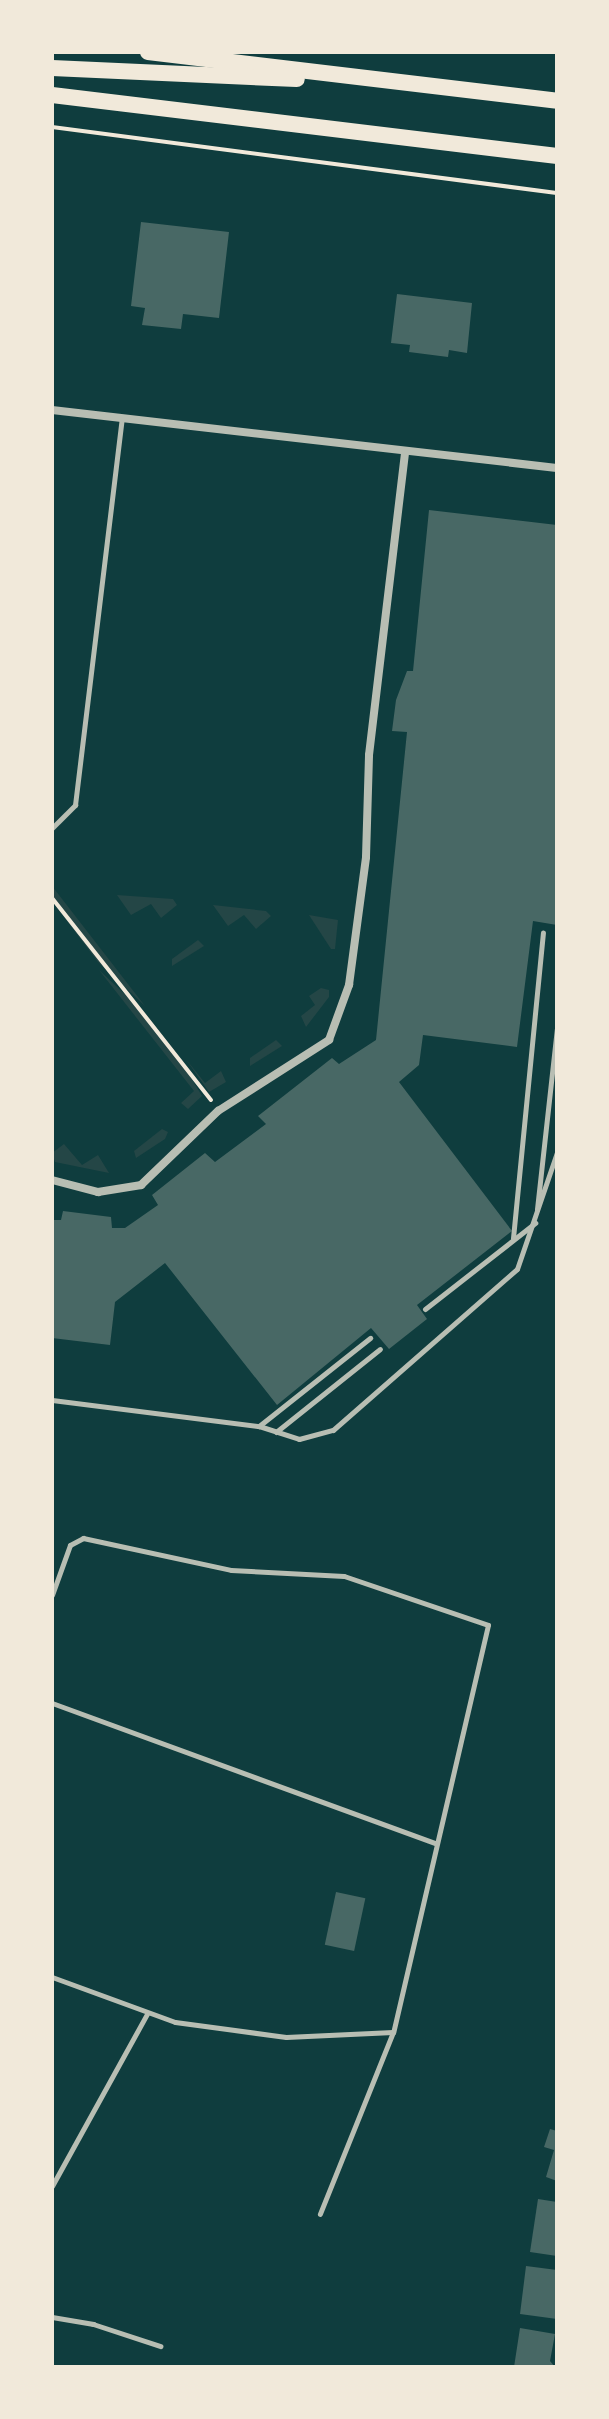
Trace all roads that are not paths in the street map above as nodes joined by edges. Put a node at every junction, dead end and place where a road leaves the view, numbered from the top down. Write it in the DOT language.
graph roads {
  1 [pos="148,52"];
  2 [pos="234,57"];
  3 [pos="52,68"];
  4 [pos="371,79"];
  5 [pos="52,95"];
  6 [pos="557,101"];
  7 [pos="557,156"];
  8 [pos="52,410"];
  9 [pos="122,418"];
  10 [pos="405,451"];
  11 [pos="557,468"];
  12 [pos="52,828"];
  13 [pos="543,932"];
  14 [pos="557,1029"];
  15 [pos="557,1152"];
  16 [pos="52,1180"];
  17 [pos="535,1222"];
  18 [pos="513,1239"];
  19 [pos="425,1309"];
  20 [pos="370,1338"];
  21 [pos="380,1349"];
  22 [pos="52,1399"];
  23 [pos="259,1426"];
  24 [pos="276,1432"];
  25 [pos="52,1595"];
  26 [pos="52,1703"];
  27 [pos="435,1843"];
  28 [pos="52,1977"];
  29 [pos="147,2014"];
  30 [pos="393,2032"];
  31 [pos="52,2186"];
  32 [pos="320,2214"];
  33 [pos="52,2317"];
  34 [pos="160,2346"];
  1 -- 2 [label="main road"];
  2 -- 4 [label="main road"];
  3 -- 4 [label="main road"];
  4 -- 6 [label="main road"];
  5 -- 7 [label="main road"];
  8 -- 9 [label="street"];
  9 -- 10 [label="street"];
  9 -- 12 [label="lane"];
  10 -- 11 [label="street"];
  10 -- 16 [label="street"];
  13 -- 18 [label="lane"];
  14 -- 17 [label="lane"];
  15 -- 17 [label="lane"];
  17 -- 18 [label="lane"];
  17 -- 24 [label="lane"];
  18 -- 19 [label="lane"];
  20 -- 23 [label="lane"];
  21 -- 24 [label="lane"];
  22 -- 23 [label="lane"];
  23 -- 24 [label="lane"];
  25 -- 27 [label="lane"];
  26 -- 27 [label="lane"];
  27 -- 30 [label="lane"];
  28 -- 29 [label="lane"];
  29 -- 30 [label="lane"];
  29 -- 31 [label="lane"];
  30 -- 32 [label="lane"];
  33 -- 34 [label="lane"];
}
